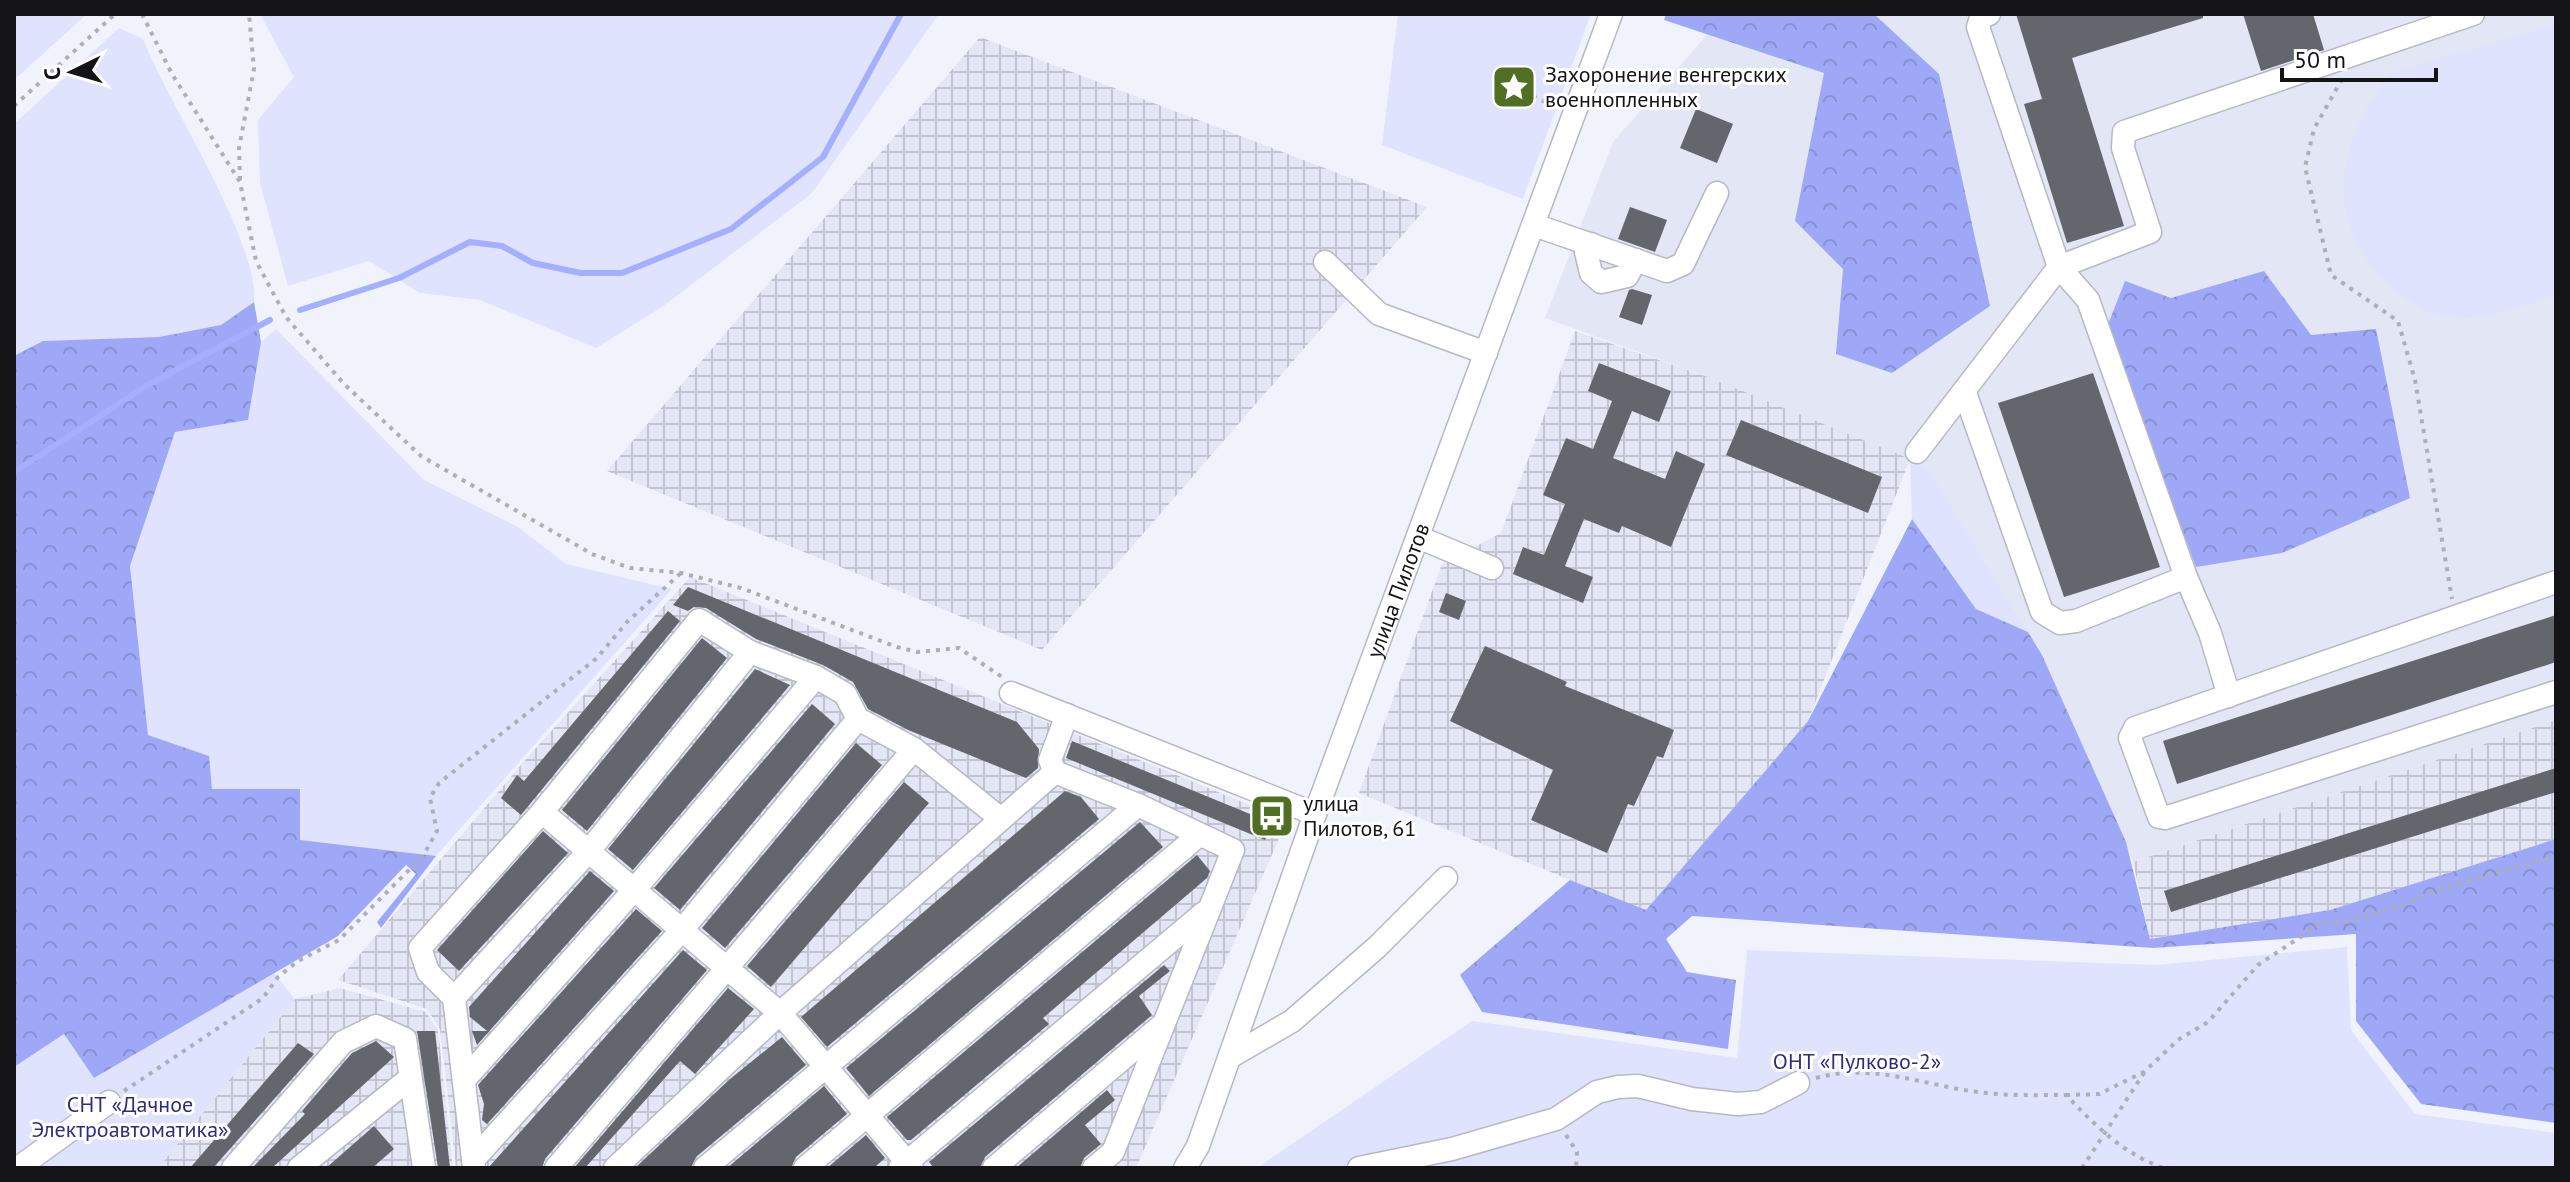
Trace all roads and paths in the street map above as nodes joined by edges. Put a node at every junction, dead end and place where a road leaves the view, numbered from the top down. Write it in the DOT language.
graph roads {
  1 [pos="115,14"];
  2 [pos="142,14"];
  3 [pos="249,14"];
  4 [pos="1611,14"];
  5 [pos="1989,14"];
  6 [pos="2473,14"];
  7 [pos="2357,52"];
  8 [pos="1515,87"];
  9 [pos="14,106"];
  10 [pos="1573,116"];
  11 [pos="240,182"];
  12 [pos="1717,193"];
  13 [pos="1534,225"];
  14 [pos="1591,244"];
  15 [pos="1636,260"];
  16 [pos="1325,262"];
  17 [pos="2059,267"];
  18 [pos="1486,353"];
  19 [pos="1965,393"];
  20 [pos="1917,452"];
  21 [pos="1418,537"];
  22 [pos="1492,568"];
  23 [pos="681,573"];
  24 [pos="2186,577"];
  25 [pos="2556,582"];
  26 [pos="2455,617"];
  27 [pos="750,652"];
  28 [pos="816,677"];
  29 [pos="2556,692"];
  30 [pos="1011,693"];
  31 [pos="2229,696"];
  32 [pos="1067,715"];
  33 [pos="858,719"];
  34 [pos="914,749"];
  35 [pos="1055,772"];
  36 [pos="1138,805"];
  37 [pos="542,812"];
  38 [pos="1315,814"];
  39 [pos="1001,819"];
  40 [pos="1199,835"];
  41 [pos="588,852"];
  42 [pos="2556,856"];
  43 [pos="1446,878"];
  44 [pos="634,890"];
  45 [pos="1209,908"];
  46 [pos="682,930"];
  47 [pos="729,969"];
  48 [pos="454,998"];
  49 [pos="780,1013"];
  50 [pos="1164,1024"];
  51 [pos="1230,1057"];
  52 [pos="827,1069"];
  53 [pos="2144,1072"];
  54 [pos="410,1078"];
  55 [pos="464,1080"];
  56 [pos="1798,1083"];
  57 [pos="2066,1095"];
  58 [pos="109,1102"];
  59 [pos="868,1116"];
  60 [pos="1556,1119"];
  61 [pos="2105,1136"];
  62 [pos="1198,1146"];
  63 [pos="416,1163"];
  64 [pos="474,1164"];
  65 [pos="906,1166"];
  66 [pos="18,1168"];
  67 [pos="233,1168"];
  68 [pos="299,1168"];
  69 [pos="556,1168"];
  70 [pos="615,1168"];
  71 [pos="705,1168"];
  72 [pos="805,1168"];
  73 [pos="994,1168"];
  74 [pos="1094,1168"];
  75 [pos="1185,1168"];
  76 [pos="1211,1168"];
  77 [pos="1359,1168"];
  78 [pos="1576,1168"];
  79 [pos="2082,1168"];
  80 [pos="2163,1168"];
  1 -- 9 [label="path"];
  2 -- 11 [label="path"];
  3 -- 11 [label="path"];
  4 -- 10 [label="street, улица Пилотов"];
  5 -- 17 [label="street"];
  6 -- 7 [label="street"];
  7 -- 17 [label="street"];
  7 -- 26 [label="path"];
  8 -- 10 [label="path"];
  10 -- 13 [label="street, улица Пилотов"];
  11 -- 23 [label="path"];
  12 -- 15 [label="street"];
  13 -- 14 [label="street"];
  13 -- 18 [label="street, улица Пилотов"];
  14 -- 15 [label="street"];
  14 -- 15 [label="street"];
  16 -- 18 [label="street"];
  17 -- 19 [label="street"];
  17 -- 24 [label="street"];
  18 -- 21 [label="street, улица Пилотов"];
  19 -- 20 [label="street"];
  19 -- 24 [label="street"];
  21 -- 22 [label="street"];
  21 -- 38 [label="street, улица Пилотов"];
  23 -- 30 [label="path"];
  23 -- 58 [label="path"];
  24 -- 31 [label="street"];
  25 -- 26 [label="street"];
  26 -- 31 [label="street"];
  27 -- 28 [label="street"];
  27 -- 37 [label="street"];
  27 -- 41 [label="street"];
  28 -- 33 [label="street"];
  28 -- 44 [label="street"];
  29 -- 31 [label="street"];
  30 -- 32 [label="street"];
  32 -- 35 [label="street"];
  32 -- 38 [label="street"];
  33 -- 34 [label="street"];
  33 -- 46 [label="street"];
  34 -- 39 [label="street"];
  34 -- 47 [label="street"];
  35 -- 36 [label="street"];
  35 -- 39 [label="street"];
  36 -- 40 [label="street"];
  36 -- 52 [label="street"];
  37 -- 41 [label="street"];
  37 -- 48 [label="street"];
  38 -- 51 [label="street, улица Пилотов"];
  39 -- 49 [label="street"];
  40 -- 45 [label="street"];
  40 -- 59 [label="street"];
  41 -- 44 [label="street"];
  41 -- 48 [label="street"];
  42 -- 53 [label="path"];
  43 -- 51 [label="street"];
  44 -- 46 [label="street"];
  44 -- 55 [label="street"];
  45 -- 50 [label="street"];
  45 -- 65 [label="street"];
  46 -- 47 [label="street"];
  46 -- 64 [label="street"];
  47 -- 49 [label="street"];
  47 -- 69 [label="street"];
  48 -- 55 [label="street"];
  49 -- 52 [label="street"];
  49 -- 70 [label="street"];
  50 -- 73 [label="street"];
  50 -- 74 [label="street"];
  51 -- 62 [label="street, улица Пилотов"];
  52 -- 59 [label="street"];
  52 -- 71 [label="street"];
  53 -- 57 [label="path"];
  53 -- 61 [label="path"];
  54 -- 63 [label="street"];
  54 -- 67 [label="street"];
  54 -- 68 [label="street"];
  55 -- 64 [label="street"];
  56 -- 57 [label="path"];
  56 -- 60 [label="street"];
  57 -- 61 [label="path"];
  58 -- 66 [label="street"];
  59 -- 65 [label="street"];
  59 -- 72 [label="street"];
  60 -- 77 [label="street"];
  60 -- 78 [label="path"];
  61 -- 79 [label="path"];
  61 -- 80 [label="path"];
  62 -- 75 [label="street, улица Пилотов"];
  62 -- 76 [label="street"];
}
